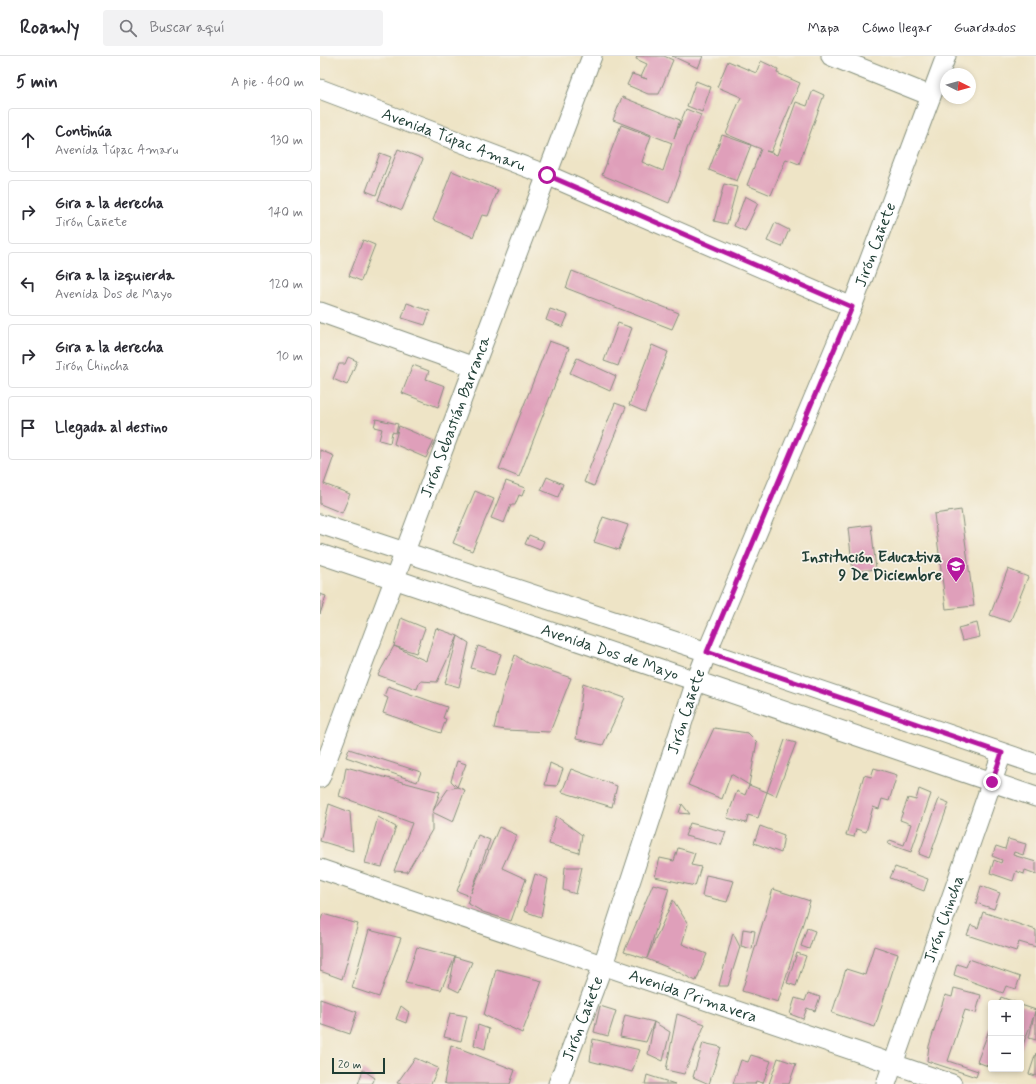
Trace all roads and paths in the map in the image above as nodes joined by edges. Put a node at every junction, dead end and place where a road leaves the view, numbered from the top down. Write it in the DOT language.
graph roads {
  1 [pos="592,56"];
  2 [pos="831,56"];
  3 [pos="946,56"];
  4 [pos="320,89"];
  5 [pos="931,96"];
  6 [pos="547,175"];
  7 [pos="852,307"];
  8 [pos="320,312"];
  9 [pos="474,367"];
  10 [pos="320,524"];
  11 [pos="405,552"];
  12 [pos="320,554"];
  13 [pos="395,579"];
  14 [pos="707,652"];
  15 [pos="696,681"];
  16 [pos="1002,753"];
  17 [pos="1036,764"];
  18 [pos="320,778"];
  19 [pos="992,782"];
  20 [pos="1036,797"];
  21 [pos="320,869"];
  22 [pos="603,966"];
  23 [pos="893,1064"];
  24 [pos="558,1084"];
  25 [pos="886,1084"];
  26 [pos="952,1084"];
  1 -- 6 [label="street, Jirón Sebastián Barranca"];
  2 -- 5 [label="street"];
  3 -- 5 [label="street, Jirón Cañete"];
  4 -- 6 [label="street, Avenida Túpac Amaru"];
  5 -- 7 [label="street, Jirón Cañete"];
  6 -- 7 [label="street, Avenida Túpac Amaru"];
  6 -- 9 [label="street, Jirón Sebastián Barranca"];
  7 -- 14 [label="street, Jirón Cañete"];
  8 -- 9 [label="street"];
  9 -- 11 [label="street, Jirón Sebastián Barranca"];
  10 -- 11 [label="street, Avenida Dos de Mayo"];
  11 -- 13 [label="street, Jirón Sebastián Barranca"];
  11 -- 14 [label="street, Avenida Dos de Mayo"];
  12 -- 13 [label="street, Avenida Dos de Mayo"];
  13 -- 15 [label="street, Avenida Dos de Mayo"];
  13 -- 18 [label="street, Jirón Sebastián Barranca"];
  14 -- 15 [label="street, Jirón Cañete"];
  14 -- 16 [label="street, Avenida Dos de Mayo"];
  15 -- 19 [label="street, Avenida Dos de Mayo"];
  15 -- 22 [label="street, Jirón Cañete"];
  16 -- 17 [label="street, Avenida Dos de Mayo"];
  16 -- 19 [label="street, Jirón Chincha"];
  19 -- 20 [label="street, Avenida Dos de Mayo"];
  19 -- 23 [label="street, Jirón Chincha"];
  21 -- 22 [label="street, Avenida Primavera"];
  22 -- 23 [label="street, Avenida Primavera"];
  22 -- 24 [label="street, Jirón Cañete"];
  23 -- 25 [label="street, Jirón Chincha"];
  23 -- 26 [label="street, Avenida Primavera"];
}
